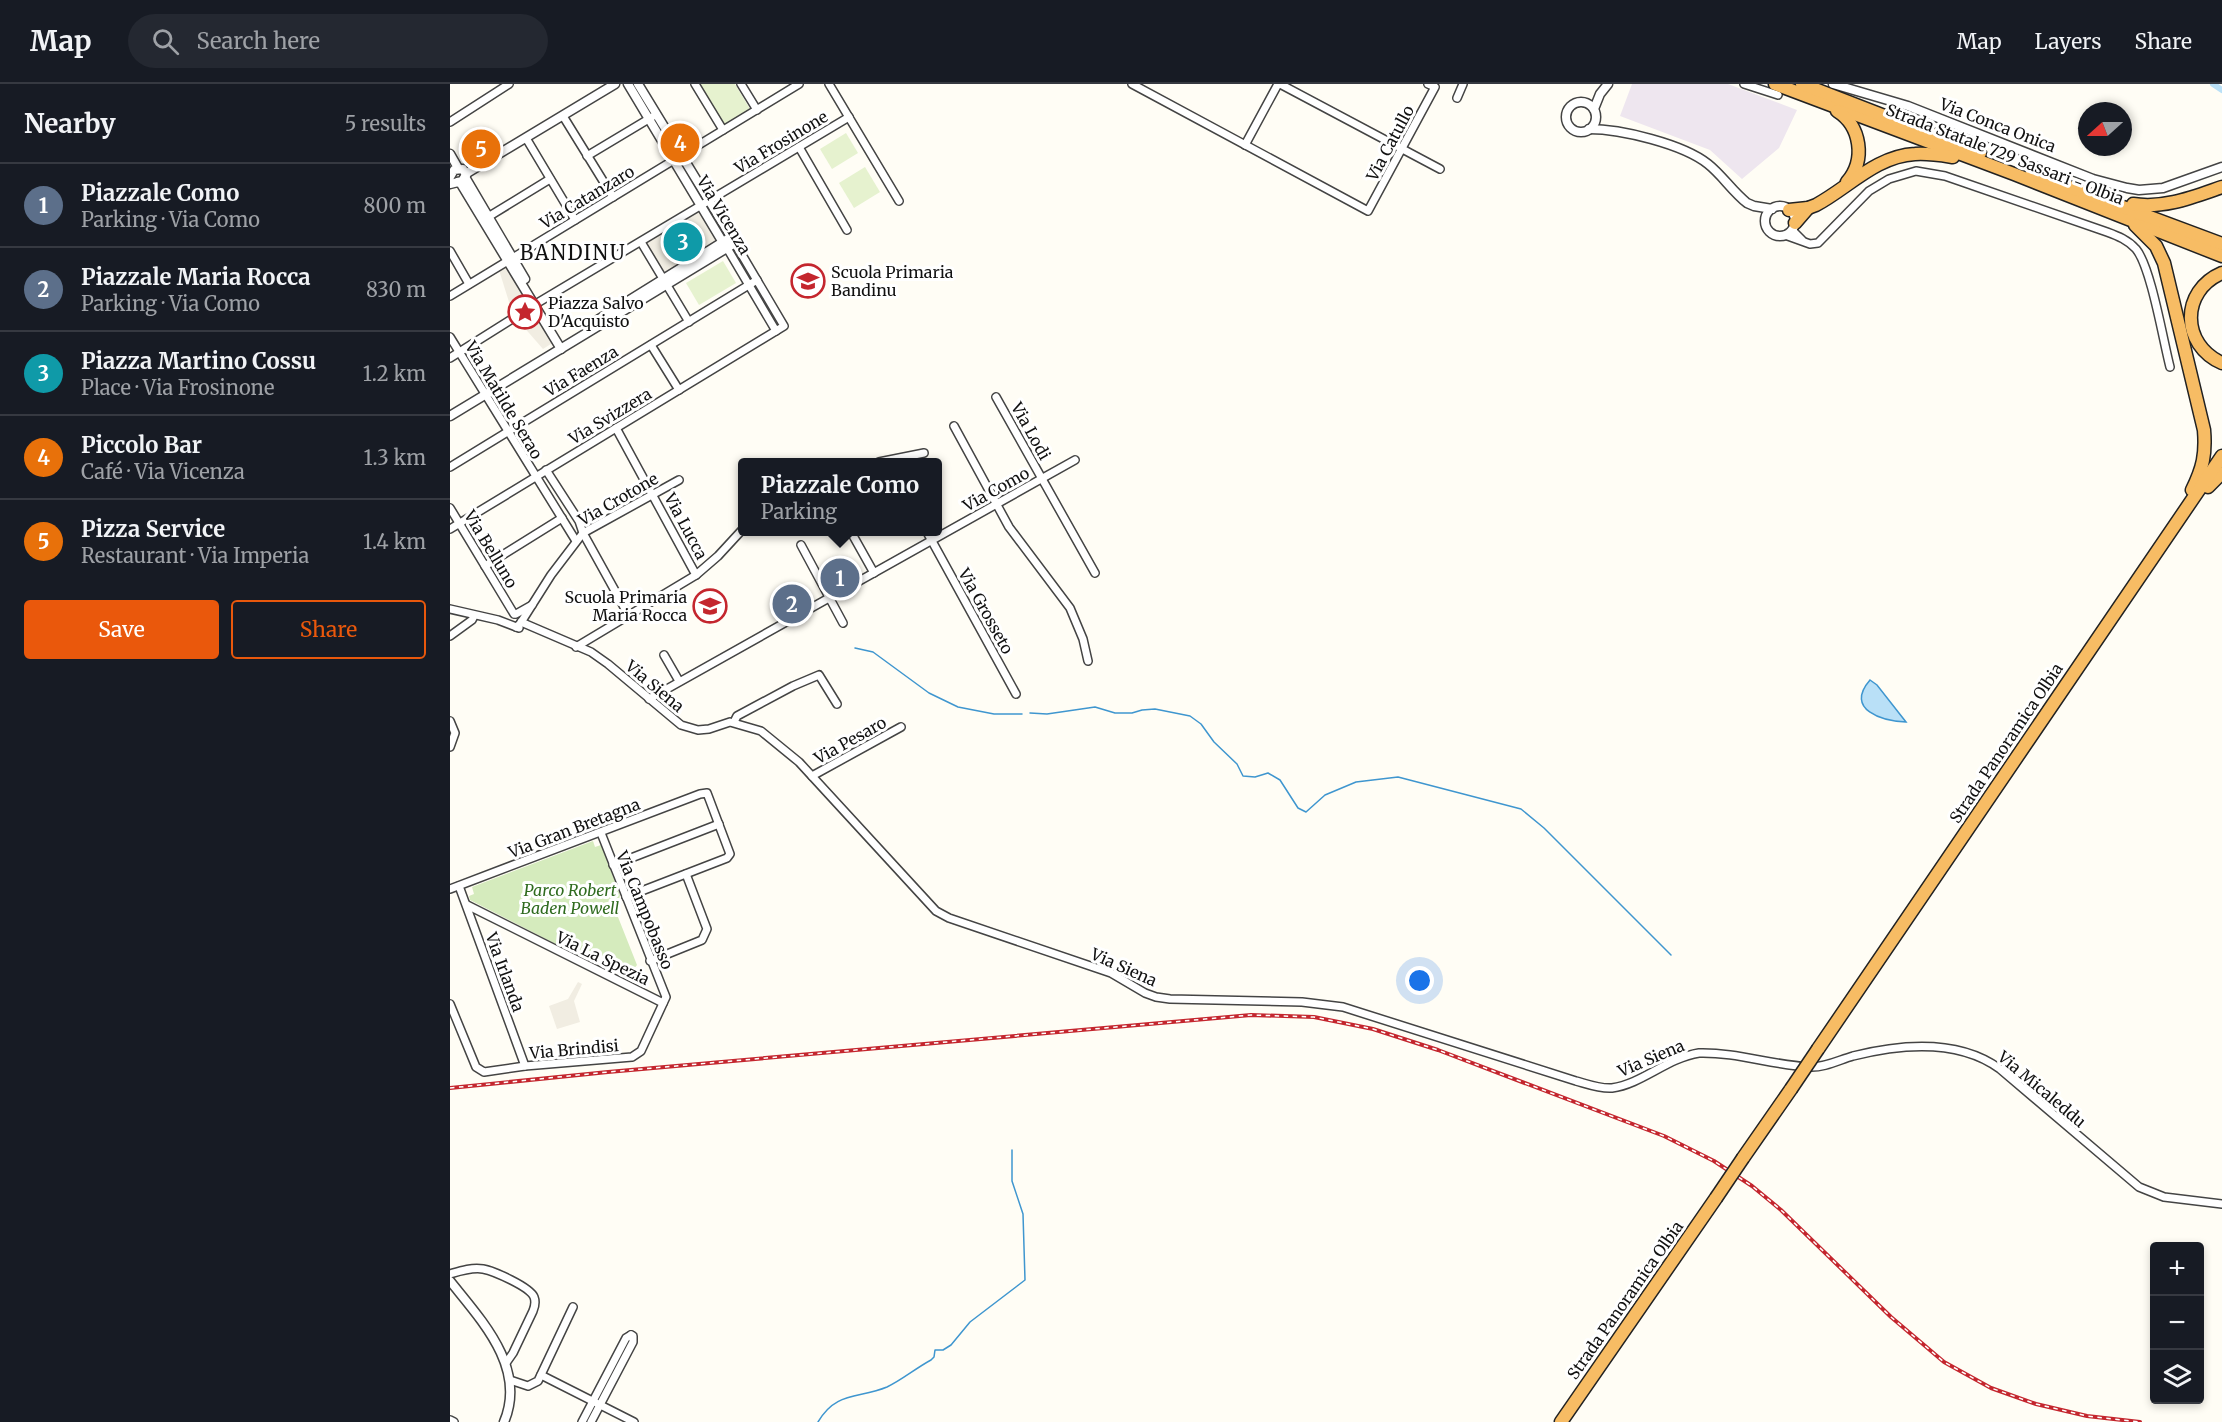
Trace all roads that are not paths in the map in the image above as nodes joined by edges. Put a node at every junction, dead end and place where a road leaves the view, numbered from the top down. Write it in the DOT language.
graph roads {
  1 [pos="509,84"];
  2 [pos="605,84"];
  3 [pos="615,84"];
  4 [pos="628,84"];
  5 [pos="638,84"];
  6 [pos="695,84"];
  7 [pos="741,84"];
  8 [pos="800,84"];
  9 [pos="829,84"];
  10 [pos="1132,84"];
  11 [pos="1279,84"];
  12 [pos="1463,84"];
  13 [pos="1608,84"];
  14 [pos="1744,84"];
  15 [pos="1802,84"];
  16 [pos="1833,84"];
  17 [pos="1432,86"];
  18 [pos="788,87"];
  19 [pos="1776,90"];
  20 [pos="1600,94"];
  21 [pos="1456,98"];
  22 [pos="1820,101"];
  23 [pos="1584,102"];
  24 [pos="757,110"];
  25 [pos="1595,114"];
  26 [pos="562,116"];
  27 [pos="652,116"];
  28 [pos="849,117"];
  29 [pos="450,122"];
  30 [pos="1589,129"];
  31 [pos="1609,129"];
  32 [pos="723,130"];
  33 [pos="526,138"];
  34 [pos="1245,145"];
  35 [pos="799,147"];
  36 [pos="1402,149"];
  37 [pos="450,154"];
  38 [pos="588,156"];
  39 [pos="677,158"];
  40 [pos="1981,162"];
  41 [pos="2222,167"];
  42 [pos="1440,169"];
  43 [pos="456,175"];
  44 [pos="550,178"];
  45 [pos="1842,187"];
  46 [pos="2222,187"];
  47 [pos="613,197"];
  48 [pos="2102,198"];
  49 [pos="899,201"];
  50 [pos="705,203"];
  51 [pos="1754,206"];
  52 [pos="1808,208"];
  53 [pos="1772,209"];
  54 [pos="1789,210"];
  55 [pos="2109,210"];
  56 [pos="488,217"];
  57 [pos="575,220"];
  58 [pos="1766,221"];
  59 [pos="1791,229"];
  60 [pos="847,230"];
  61 [pos="641,242"];
  62 [pos="729,243"];
  63 [pos="2222,244"];
  64 [pos="450,251"];
  65 [pos="2222,256"];
  66 [pos="510,260"];
  67 [pos="2222,273"];
  68 [pos="757,280"];
  69 [pos="664,282"];
  70 [pos="469,285"];
  71 [pos="748,285"];
  72 [pos="450,296"];
  73 [pos="536,304"];
  74 [pos="689,322"];
  75 [pos="784,326"];
  76 [pos="776,331"];
  77 [pos="450,337"];
  78 [pos="651,345"];
  79 [pos="562,346"];
  80 [pos="460,352"];
  81 [pos="450,358"];
  82 [pos="2222,363"];
  83 [pos="2170,367"];
  84 [pos="679,390"];
  85 [pos="484,392"];
  86 [pos="996,397"];
  87 [pos="450,410"];
  88 [pos="450,416"];
  89 [pos="954,426"];
  90 [pos="616,428"];
  91 [pos="508,432"];
  92 [pos="924,453"];
  93 [pos="2222,456"];
  94 [pos="902,458"];
  95 [pos="1075,460"];
  96 [pos="450,466"];
  97 [pos="546,470"];
  98 [pos="2222,473"];
  99 [pos="536,477"];
  100 [pos="1042,478"];
  101 [pos="679,480"];
  102 [pos="653,495"];
  103 [pos="996,505"];
  104 [pos="450,508"];
  105 [pos="562,518"];
  106 [pos="459,523"];
  107 [pos="450,529"];
  108 [pos="583,533"];
  109 [pos="738,534"];
  110 [pos="942,535"];
  111 [pos="854,536"];
  112 [pos="930,536"];
  113 [pos="939,536"];
  114 [pos="932,540"];
  115 [pos="576,541"];
  116 [pos="801,545"];
  117 [pos="2158,549"];
  118 [pos="485,566"];
  119 [pos="874,573"];
  120 [pos="1095,573"];
  121 [pos="696,575"];
  122 [pos="2140,575"];
  123 [pos="830,598"];
  124 [pos="530,608"];
  125 [pos="450,609"];
  126 [pos="512,615"];
  127 [pos="474,616"];
  128 [pos="629,616"];
  129 [pos="487,618"];
  130 [pos="843,623"];
  131 [pos="517,624"];
  132 [pos="542,633"];
  133 [pos="450,636"];
  134 [pos="576,647"];
  135 [pos="664,655"];
  136 [pos="1088,661"];
  137 [pos="679,681"];
  138 [pos="1016,694"];
  139 [pos="649,699"];
  140 [pos="837,704"];
  141 [pos="450,722"];
  142 [pos="734,722"];
  143 [pos="901,727"];
  144 [pos="450,747"];
  145 [pos="812,776"];
  146 [pos="719,824"];
  147 [pos="601,833"];
  148 [pos="613,865"];
  149 [pos="686,874"];
  150 [pos="459,886"];
  151 [pos="450,889"];
  152 [pos="626,897"];
  153 [pos="467,905"];
  154 [pos="650,961"];
  155 [pos="664,1000"];
  156 [pos="450,1005"];
  157 [pos="1793,1065"];
  158 [pos="525,1066"];
  159 [pos="2222,1204"];
  160 [pos="450,1274"];
  161 [pos="450,1281"];
  162 [pos="573,1307"];
  163 [pos="506,1363"];
  164 [pos="541,1375"];
  165 [pos="510,1380"];
  166 [pos="596,1403"];
  167 [pos="504,1422"];
  168 [pos="582,1422"];
  169 [pos="591,1422"];
  170 [pos="634,1422"];
  171 [pos="1561,1422"];
  1 -- 29 [label="street"];
  2 -- 43 [label="street"];
  3 -- 26 [label="street"];
  4 -- 27 [label="street, Via Vicenza"];
  5 -- 27 [label="street, Via Vicenza"];
  6 -- 32 [label="street"];
  7 -- 24 [label="street"];
  8 -- 18 [label="street, Via Catanzaro"];
  9 -- 28 [label="street"];
  10 -- 34 [label="street"];
  11 -- 34 [label="street"];
  11 -- 36 [label="street"];
  12 -- 21 [label="street"];
  13 -- 20 [label="street"];
  14 -- 19 [label="street"];
  15 -- 48 [label="highway, Strada Statale 729 Sassari - Olbia"];
  16 -- 41 [label="street, Via Conca Onica"];
  17 -- 36 [label="street, Via Catullo"];
  18 -- 24 [label="street, Via Catanzaro"];
  19 -- 22 [label="highway, Strada Statale 729 Sassari - Olbia"];
  20 -- 23 [label="street"];
  20 -- 25 [label="street"];
  22 -- 40 [label="highway, Strada Statale 729 Sassari - Olbia"];
  22 -- 45 [label="highway"];
  23 -- 25 [label="street"];
  23 -- 30 [label="street"];
  24 -- 32 [label="street, Via Catanzaro"];
  25 -- 30 [label="street"];
  25 -- 31 [label="street"];
  26 -- 33 [label="street"];
  26 -- 38 [label="street"];
  27 -- 38 [label="street"];
  27 -- 39 [label="street, Via Vicenza"];
  28 -- 35 [label="street, Via Frosinone"];
  28 -- 49 [label="street"];
  30 -- 31 [label="street"];
  31 -- 51 [label="street"];
  32 -- 39 [label="street, Via Catanzaro"];
  33 -- 43 [label="street"];
  33 -- 44 [label="street"];
  34 -- 36 [label="street, Via Catullo"];
  35 -- 50 [label="street, Via Frosinone"];
  35 -- 60 [label="street"];
  36 -- 42 [label="street"];
  37 -- 43 [label="street"];
  38 -- 47 [label="street"];
  39 -- 47 [label="street, Via Catanzaro"];
  39 -- 50 [label="street, Via Vicenza"];
  40 -- 45 [label="highway"];
  40 -- 55 [label="highway, Strada Statale 729 Sassari - Olbia"];
  43 -- 56 [label="street"];
  43 -- 66 [label="street"];
  44 -- 56 [label="street"];
  44 -- 57 [label="street"];
  45 -- 52 [label="highway"];
  46 -- 48 [label="highway"];
  47 -- 57 [label="street, Via Catanzaro"];
  48 -- 63 [label="highway, Strada Statale 729 Sassari - Olbia"];
  50 -- 61 [label="street, Via Frosinone"];
  50 -- 62 [label="street, Via Vicenza"];
  51 -- 53 [label="street"];
  51 -- 58 [label="street"];
  52 -- 54 [label="highway"];
  52 -- 59 [label="highway"];
  53 -- 54 [label="street"];
  53 -- 58 [label="street"];
  54 -- 59 [label="street"];
  55 -- 65 [label="highway, Strada Statale 729 Sassari - Olbia"];
  55 -- 122 [label="highway"];
  56 -- 66 [label="street"];
  57 -- 66 [label="street, Via Catanzaro"];
  58 -- 59 [label="street"];
  59 -- 83 [label="street"];
  61 -- 69 [label="street"];
  61 -- 73 [label="street, Via Frosinone"];
  62 -- 68 [label="street, Via Vicenza"];
  62 -- 69 [label="street"];
  62 -- 71 [label="street, Via Vicenza"];
  64 -- 70 [label="street"];
  66 -- 70 [label="street, Via Catanzaro"];
  66 -- 73 [label="street"];
  67 -- 82 [label="highway"];
  68 -- 71 [label="street, Via Faenza"];
  68 -- 75 [label="street, Via Vicenza"];
  69 -- 74 [label="street"];
  69 -- 79 [label="street"];
  70 -- 72 [label="street, Via Catanzaro"];
  71 -- 74 [label="street, Via Faenza"];
  71 -- 76 [label="street, Via Vicenza"];
  73 -- 79 [label="street"];
  73 -- 80 [label="street, Via Frosinone"];
  74 -- 78 [label="street, Via Faenza"];
  75 -- 76 [label="street, Via Svizzera"];
  76 -- 84 [label="street, Via Svizzera"];
  77 -- 80 [label="street, Via Matilde Serao"];
  78 -- 84 [label="street"];
  78 -- 91 [label="street, Via Faenza"];
  79 -- 85 [label="street"];
  80 -- 81 [label="street, Via Frosinone"];
  80 -- 85 [label="street, Via Matilde Serao"];
  84 -- 90 [label="street, Via Svizzera"];
  85 -- 87 [label="street"];
  85 -- 88 [label="street"];
  85 -- 91 [label="street, Via Matilde Serao"];
  86 -- 100 [label="street, Via Lodi"];
  89 -- 103 [label="street"];
  90 -- 97 [label="street, Via Svizzera"];
  90 -- 102 [label="street, Via Lucca"];
  91 -- 96 [label="street, Via Faenza"];
  91 -- 99 [label="street, Via Matilde Serao"];
  92 -- 94 [label="street"];
  93 -- 117 [label="highway, Strada Panoramica Olbia"];
  95 -- 100 [label="street, Via Como"];
  97 -- 99 [label="street, Via Svizzera"];
  97 -- 108 [label="street"];
  98 -- 117 [label="highway"];
  99 -- 105 [label="street, Via Matilde Serao"];
  99 -- 106 [label="street, Via Svizzera"];
  100 -- 103 [label="street, Via Como"];
  100 -- 120 [label="street, Via Lodi"];
  101 -- 102 [label="street, Via Crotone"];
  102 -- 108 [label="street, Via Crotone"];
  102 -- 121 [label="street, Via Lucca"];
  103 -- 110 [label="street, Via Como"];
  103 -- 136 [label="street"];
  104 -- 106 [label="street, Via Belluno"];
  105 -- 115 [label="street, Via Matilde Serao"];
  105 -- 118 [label="street"];
  106 -- 107 [label="street, Via Svizzera"];
  106 -- 118 [label="street, Via Belluno"];
  108 -- 115 [label="street, Via Crotone"];
  108 -- 128 [label="street"];
  109 -- 121 [label="street"];
  111 -- 119 [label="street"];
  112 -- 114 [label="street, Via Grosseto"];
  113 -- 114 [label="street, Via Como"];
  114 -- 119 [label="street, Via Como"];
  114 -- 138 [label="street, Via Grosseto"];
  115 -- 124 [label="street, Via Crotone"];
  116 -- 123 [label="street"];
  117 -- 122 [label="highway, Strada Panoramica Olbia"];
  118 -- 126 [label="street, Via Belluno"];
  119 -- 123 [label="street, Via Como"];
  121 -- 128 [label="street"];
  122 -- 171 [label="highway, Strada Panoramica Olbia, bridge"];
  123 -- 130 [label="street"];
  123 -- 137 [label="street, Via Como"];
  124 -- 126 [label="street, Via Crotone"];
  124 -- 131 [label="street, Via Crotone"];
  124 -- 132 [label="street"];
  125 -- 127 [label="street, Via Siena"];
  126 -- 129 [label="street, Via Siena"];
  126 -- 131 [label="street"];
  126 -- 131 [label="street, Via Belluno"];
  127 -- 129 [label="street, Via Siena"];
  127 -- 133 [label="street"];
  128 -- 134 [label="street"];
  129 -- 131 [label="street, Via Siena"];
  131 -- 132 [label="street, Via Siena"];
  132 -- 134 [label="street, Via Siena"];
  134 -- 139 [label="street, Via Siena"];
  135 -- 137 [label="street"];
  137 -- 139 [label="street, Via Como"];
  139 -- 142 [label="street, Via Siena"];
  140 -- 142 [label="street"];
  141 -- 144 [label="street"];
  142 -- 145 [label="street, Via Siena"];
  143 -- 145 [label="street, Via Pesaro"];
  145 -- 157 [label="street, Via Siena"];
  146 -- 147 [label="street, Via Gran Bretagna"];
  146 -- 148 [label="street"];
  146 -- 149 [label="street"];
  147 -- 148 [label="street, Via Campobasso"];
  147 -- 150 [label="street, Via Gran Bretagna"];
  148 -- 152 [label="street, Via Campobasso"];
  149 -- 152 [label="street"];
  149 -- 154 [label="street"];
  150 -- 151 [label="street, Via Gran Bretagna"];
  150 -- 153 [label="street, Via Irlanda"];
  152 -- 154 [label="street, Via Campobasso"];
  153 -- 155 [label="street, Via La Spezia"];
  153 -- 158 [label="street, Via Irlanda"];
  154 -- 155 [label="street, Via Campobasso"];
  155 -- 158 [label="street, Via Brindisi"];
  156 -- 158 [label="street, Via Brindisi"];
  157 -- 159 [label="street, Via Micaleddu"];
  160 -- 163 [label="street"];
  161 -- 163 [label="street"];
  162 -- 164 [label="street"];
  163 -- 165 [label="street"];
  164 -- 165 [label="street"];
  164 -- 166 [label="street"];
  165 -- 167 [label="street"];
  166 -- 166 [label="street"];
  166 -- 168 [label="street"];
  166 -- 169 [label="street"];
  166 -- 170 [label="street"];
}
